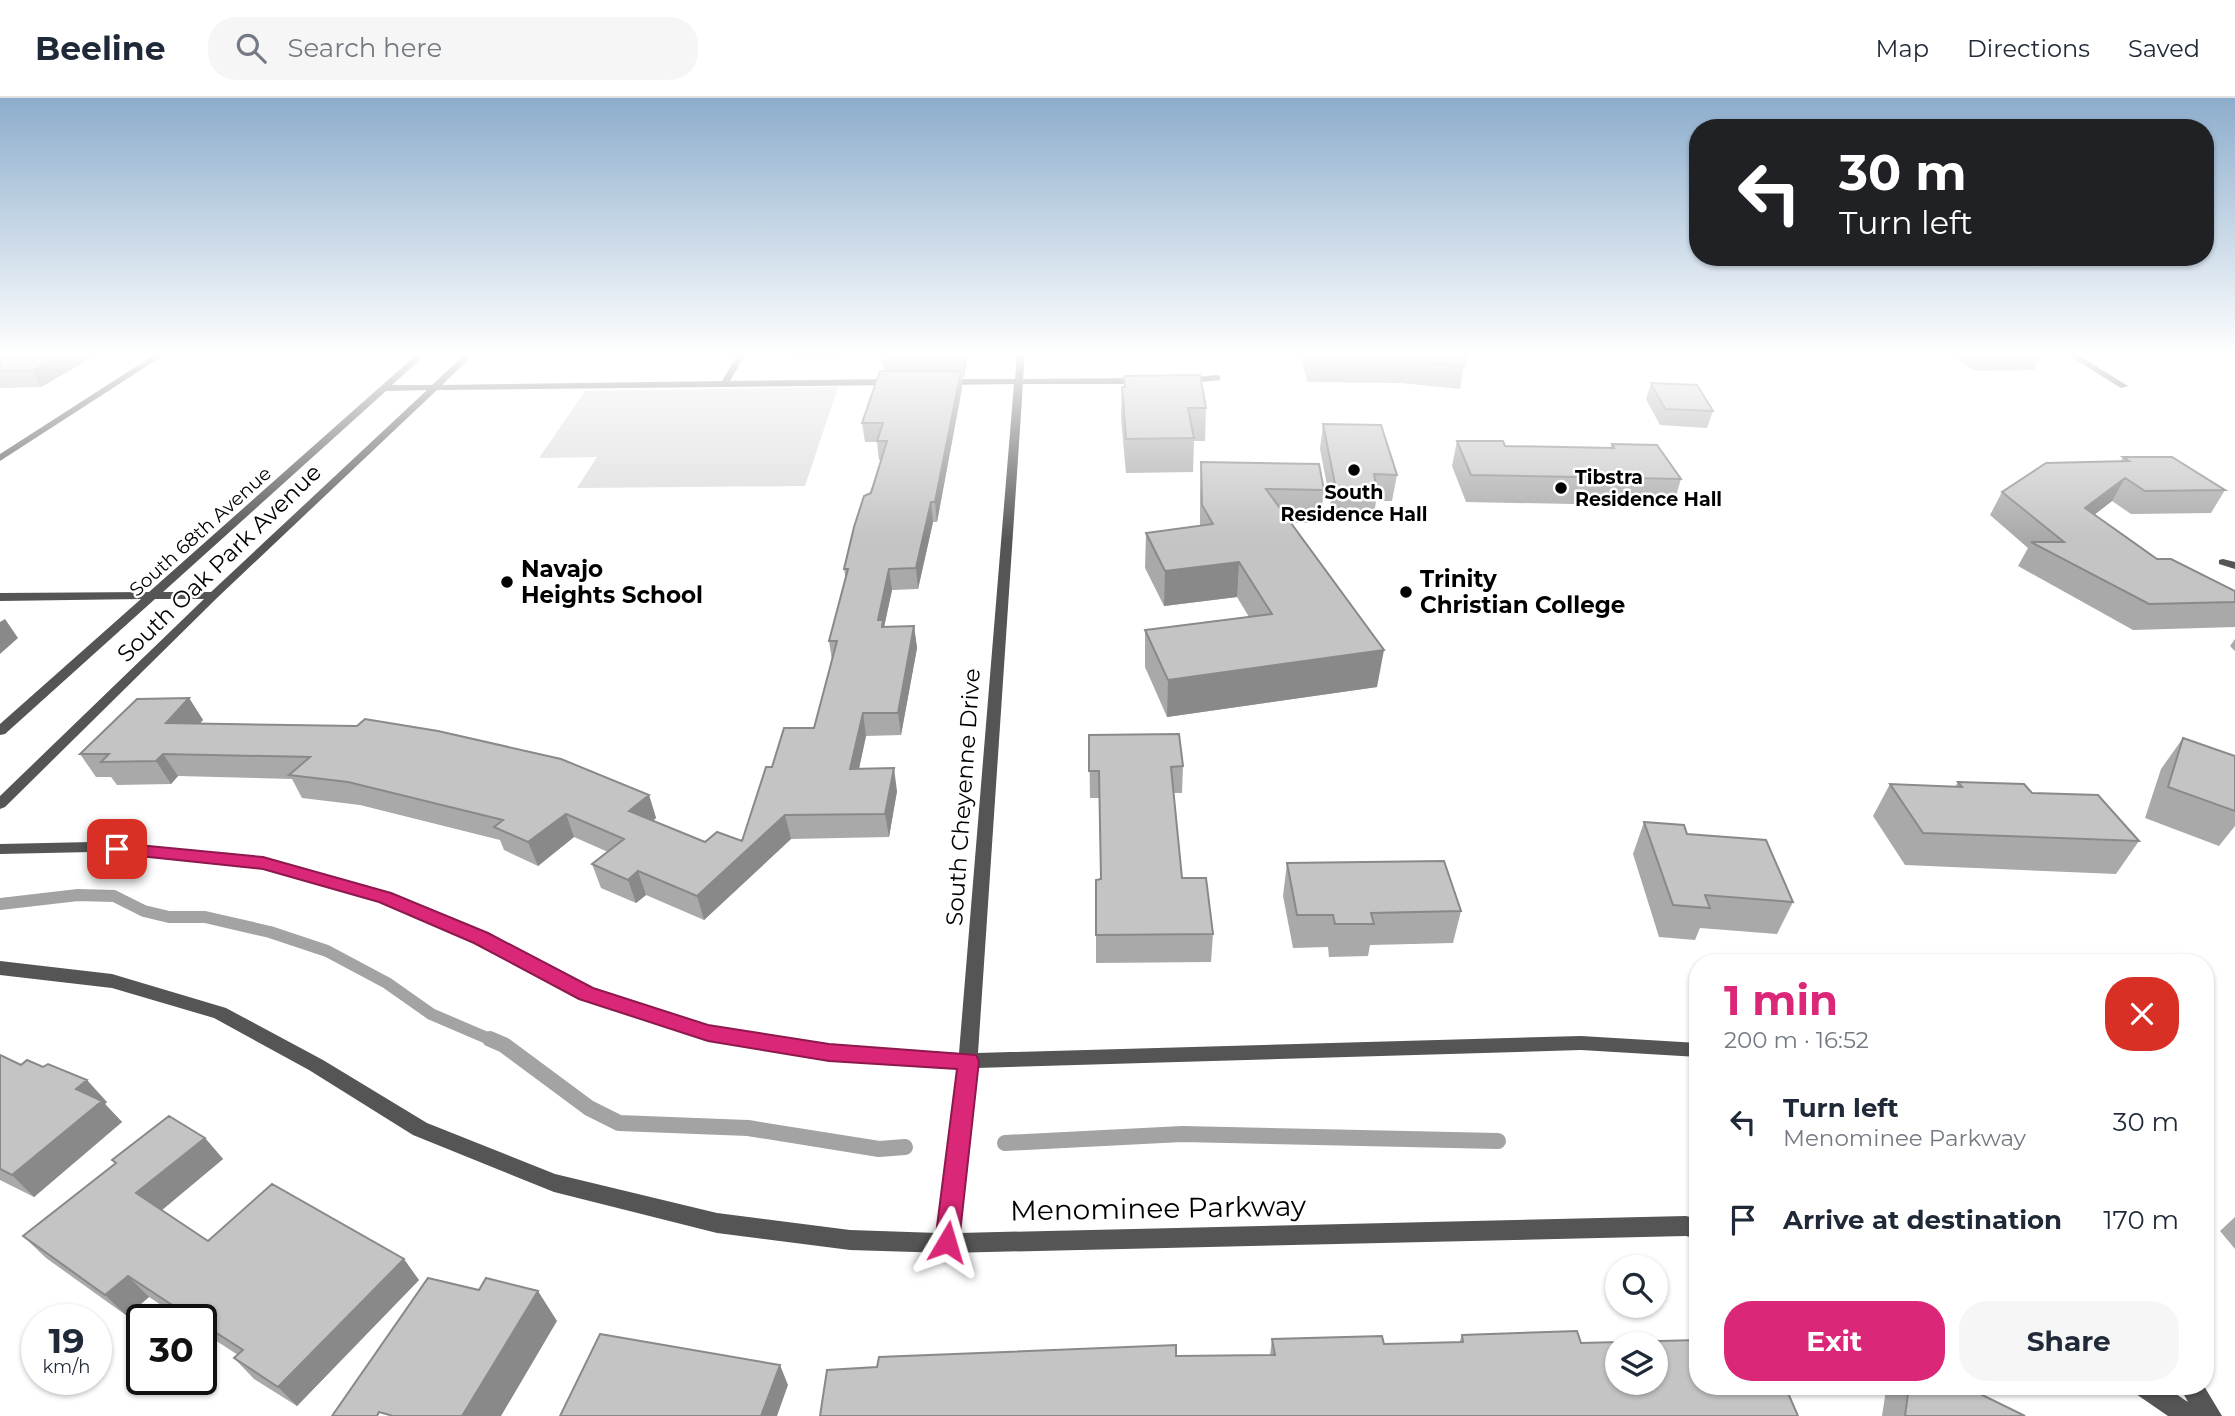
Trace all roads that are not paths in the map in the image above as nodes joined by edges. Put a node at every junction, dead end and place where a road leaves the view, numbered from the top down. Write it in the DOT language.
graph roads {
  1 [pos="64,417"];
  2 [pos="352,417"];
  3 [pos="405,417"];
  4 [pos="1016,417"];
  5 [pos="0,457"];
  6 [pos="155,595"];
  7 [pos="214,595"];
  8 [pos="0,597"];
  9 [pos="0,731"];
  10 [pos="0,804"];
  11 [pos="0,849"];
  12 [pos="0,968"];
  13 [pos="1689,1049"];
  14 [pos="968,1061"];
  15 [pos="1689,1227"];
  16 [pos="947,1242"];
  17 [pos="2157,1395"];
  18 [pos="2197,1395"];
  19 [pos="2188,1416"];
  20 [pos="2210,1416"];
  1 -- 5 [label="street"];
  2 -- 6 [label="street, South 68th Avenue"];
  3 -- 7 [label="street, South Oak Park Avenue"];
  4 -- 14 [label="street, South Cheyenne Drive"];
  6 -- 7 [label="street"];
  6 -- 8 [label="street"];
  6 -- 9 [label="street, South 68th Avenue"];
  7 -- 10 [label="street, South Oak Park Avenue"];
  11 -- 14 [label="street"];
  12 -- 16 [label="street, Menominee Parkway"];
  13 -- 14 [label="street"];
  14 -- 16 [label="street, South Cheyenne Drive"];
  15 -- 16 [label="street, Menominee Parkway"];
  17 -- 19 [label="street"];
  18 -- 20 [label="street"];
}
